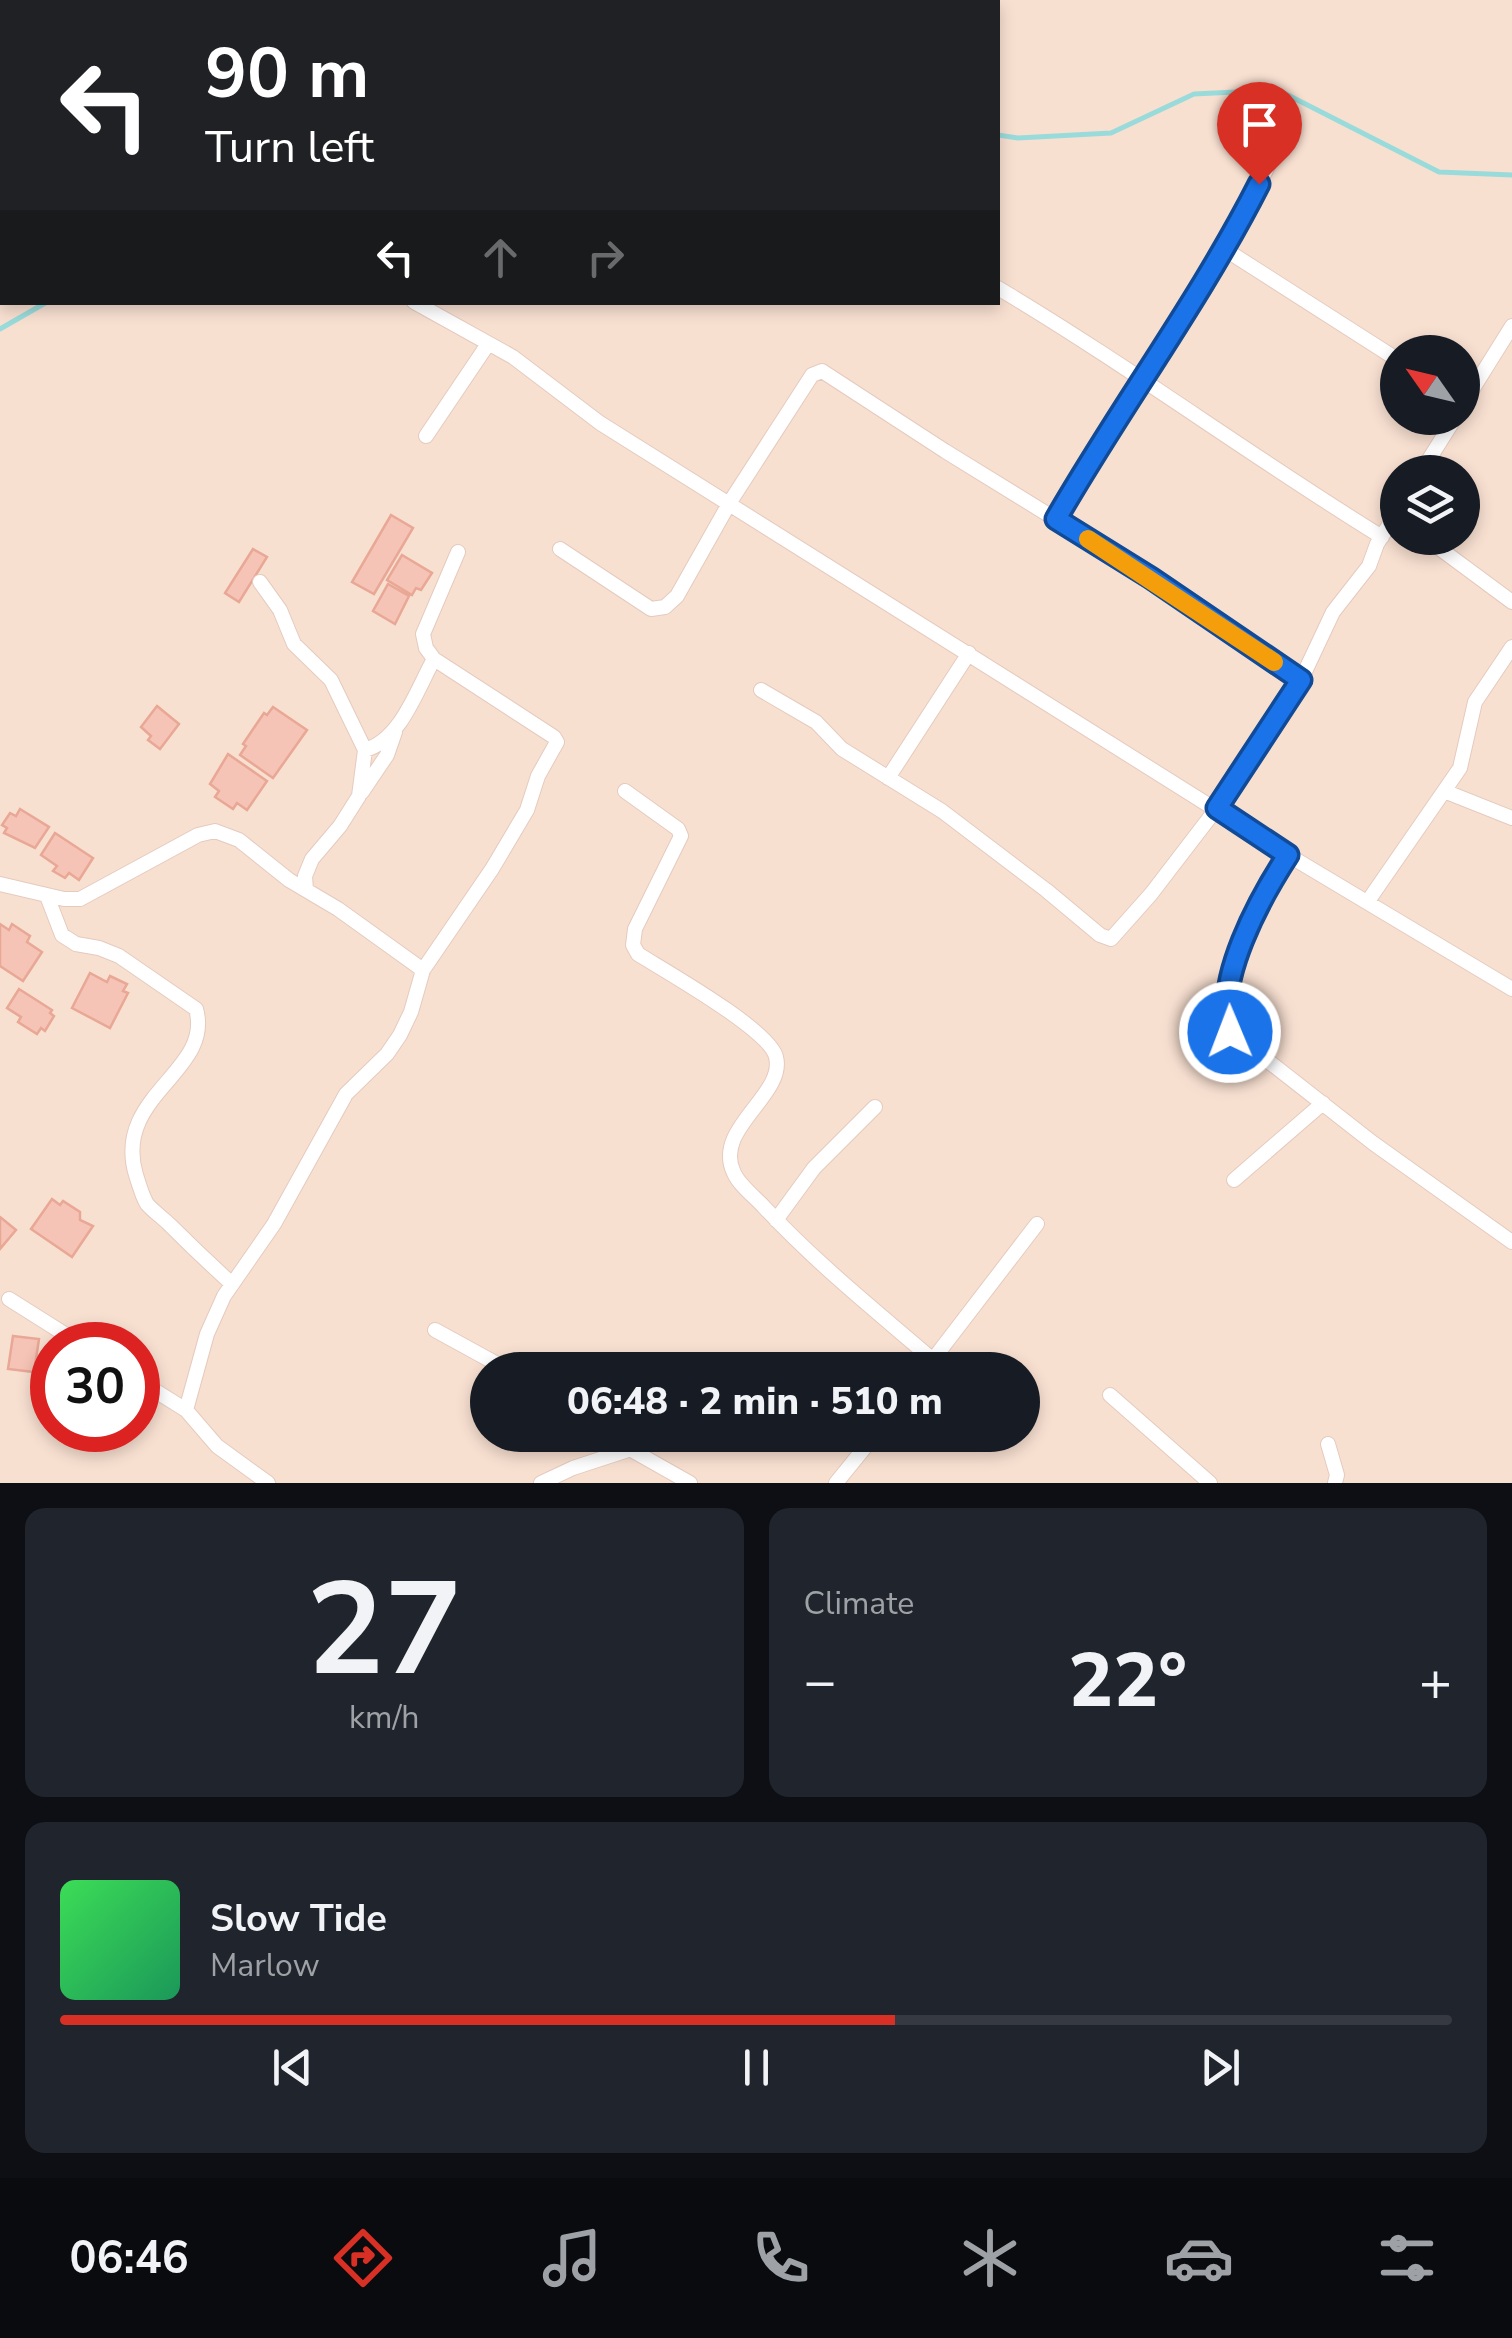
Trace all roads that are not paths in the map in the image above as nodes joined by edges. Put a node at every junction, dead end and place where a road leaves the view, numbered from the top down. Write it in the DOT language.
graph roads {
  1 [pos="1276,150"];
  2 [pos="1226,250"];
  3 [pos="1000,289"];
  4 [pos="419,305"];
  5 [pos="1512,326"];
  6 [pos="488,344"];
  7 [pos="1380,348"];
  8 [pos="1480,377"];
  9 [pos="1142,380"];
  10 [pos="426,436"];
  11 [pos="730,502"];
  12 [pos="1056,519"];
  13 [pos="1380,528"];
  14 [pos="1380,547"];
  15 [pos="560,549"];
  16 [pos="458,552"];
  17 [pos="1449,555"];
  18 [pos="260,582"];
  19 [pos="1512,602"];
  20 [pos="1512,647"];
  21 [pos="969,652"];
  22 [pos="434,658"];
  23 [pos="1301,680"];
  24 [pos="761,690"];
  25 [pos="396,728"];
  26 [pos="365,750"];
  27 [pos="888,778"];
  28 [pos="625,791"];
  29 [pos="1444,791"];
  30 [pos="359,796"];
  31 [pos="1217,808"];
  32 [pos="1512,818"];
  33 [pos="1288,855"];
  34 [pos="0,884"];
  35 [pos="306,890"];
  36 [pos="47,896"];
  37 [pos="1368,901"];
  38 [pos="423,970"];
  39 [pos="1512,989"];
  40 [pos="1322,1103"];
  41 [pos="876,1107"];
  42 [pos="1234,1180"];
  43 [pos="776,1220"];
  44 [pos="1036,1224"];
  45 [pos="1512,1242"];
  46 [pos="232,1284"];
  47 [pos="9,1299"];
  48 [pos="46,1322"];
  49 [pos="435,1330"];
  50 [pos="475,1352"];
  51 [pos="915,1352"];
  52 [pos="939,1352"];
  53 [pos="160,1394"];
  54 [pos="1110,1395"];
  55 [pos="186,1410"];
  56 [pos="1328,1444"];
  57 [pos="622,1452"];
  58 [pos="632,1452"];
  59 [pos="861,1452"];
  60 [pos="268,1483"];
  61 [pos="541,1483"];
  62 [pos="690,1483"];
  63 [pos="836,1483"];
  64 [pos="1210,1483"];
  65 [pos="1335,1483"];
  1 -- 2 [label="street"];
  2 -- 7 [label="street"];
  2 -- 9 [label="street"];
  3 -- 9 [label="street"];
  4 -- 6 [label="street"];
  5 -- 8 [label="street"];
  6 -- 10 [label="street"];
  6 -- 11 [label="street"];
  9 -- 12 [label="street"];
  9 -- 13 [label="street"];
  11 -- 12 [label="street"];
  11 -- 15 [label="street"];
  11 -- 21 [label="street"];
  12 -- 23 [label="street"];
  14 -- 23 [label="street"];
  16 -- 22 [label="street"];
  17 -- 19 [label="street"];
  18 -- 26 [label="street"];
  20 -- 29 [label="street"];
  21 -- 27 [label="street"];
  21 -- 31 [label="street"];
  22 -- 25 [label="street"];
  22 -- 38 [label="street"];
  23 -- 31 [label="street"];
  24 -- 27 [label="street"];
  25 -- 26 [label="street"];
  25 -- 30 [label="street"];
  26 -- 30 [label="street"];
  27 -- 31 [label="street"];
  28 -- 43 [label="street"];
  29 -- 32 [label="street"];
  29 -- 37 [label="street"];
  30 -- 35 [label="street"];
  31 -- 33 [label="street"];
  33 -- 37 [label="street"];
  33 -- 40 [label="street"];
  34 -- 36 [label="street"];
  35 -- 36 [label="street"];
  35 -- 38 [label="street"];
  36 -- 46 [label="street"];
  37 -- 39 [label="street"];
  38 -- 46 [label="street"];
  40 -- 42 [label="street"];
  40 -- 45 [label="street"];
  41 -- 43 [label="street"];
  43 -- 51 [label="street"];
  44 -- 52 [label="street"];
  46 -- 55 [label="street"];
  47 -- 48 [label="street"];
  49 -- 50 [label="street"];
  53 -- 55 [label="street"];
  54 -- 64 [label="street"];
  55 -- 60 [label="street"];
  56 -- 65 [label="street"];
  57 -- 61 [label="street"];
  58 -- 62 [label="street"];
  59 -- 63 [label="street"];
}
